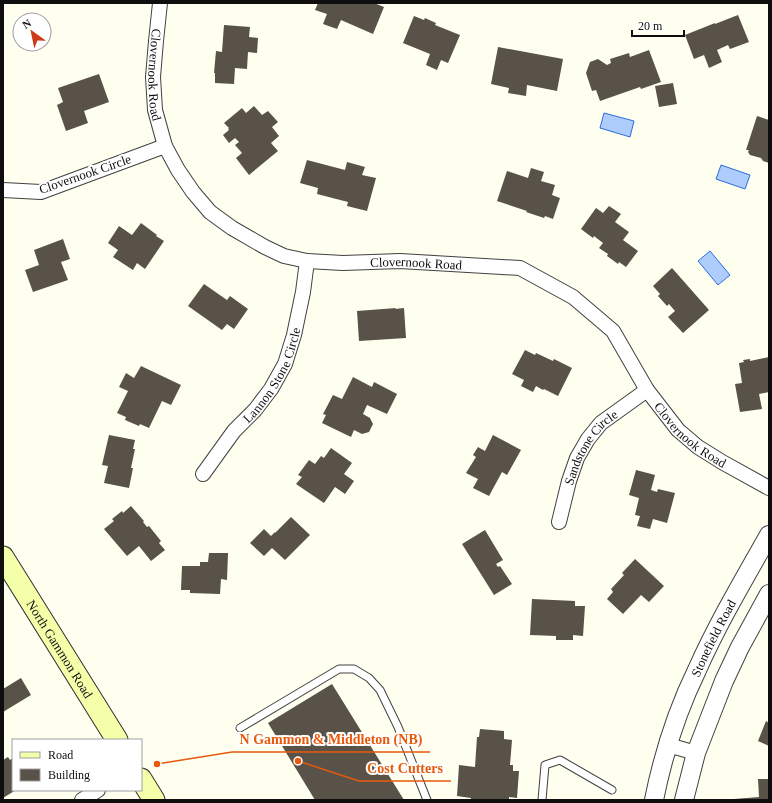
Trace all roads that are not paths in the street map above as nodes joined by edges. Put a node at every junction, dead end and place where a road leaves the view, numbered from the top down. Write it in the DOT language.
graph roads {
  1 [pos="160,3"];
  2 [pos="165,146"];
  3 [pos="3,190"];
  4 [pos="307,261"];
  5 [pos="647,390"];
  6 [pos="203,474"];
  7 [pos="769,488"];
  8 [pos="559,522"];
  9 [pos="769,535"];
  10 [pos="3,557"];
  11 [pos="769,594"];
  12 [pos="240,728"];
  13 [pos="116,739"];
  14 [pos="668,745"];
  15 [pos="696,753"];
  16 [pos="142,781"];
  17 [pos="612,790"];
  18 [pos="96,791"];
  19 [pos="82,800"];
  20 [pos="154,800"];
  21 [pos="427,800"];
  22 [pos="542,800"];
  23 [pos="654,800"];
  24 [pos="684,800"];
  1 -- 2 [label="street, Clovernook Road"];
  2 -- 3 [label="street, Clovernook Circle"];
  2 -- 4 [label="street, Clovernook Road"];
  4 -- 5 [label="street, Clovernook Road"];
  4 -- 6 [label="street, Lannon Stone Circle"];
  5 -- 7 [label="street, Clovernook Road"];
  5 -- 8 [label="street, Sandstone Circle"];
  9 -- 14 [label="street, Stonefield Road"];
  10 -- 13 [label="main road, North Gammon Road"];
  11 -- 15 [label="street, Stonefield Road"];
  12 -- 21 [label="lane"];
  14 -- 15 [label="street"];
  14 -- 23 [label="street, Stonefield Road"];
  15 -- 24 [label="street, Stonefield Road"];
  16 -- 20 [label="main road"];
  17 -- 22 [label="lane"];
  18 -- 19 [label="street"];
}
